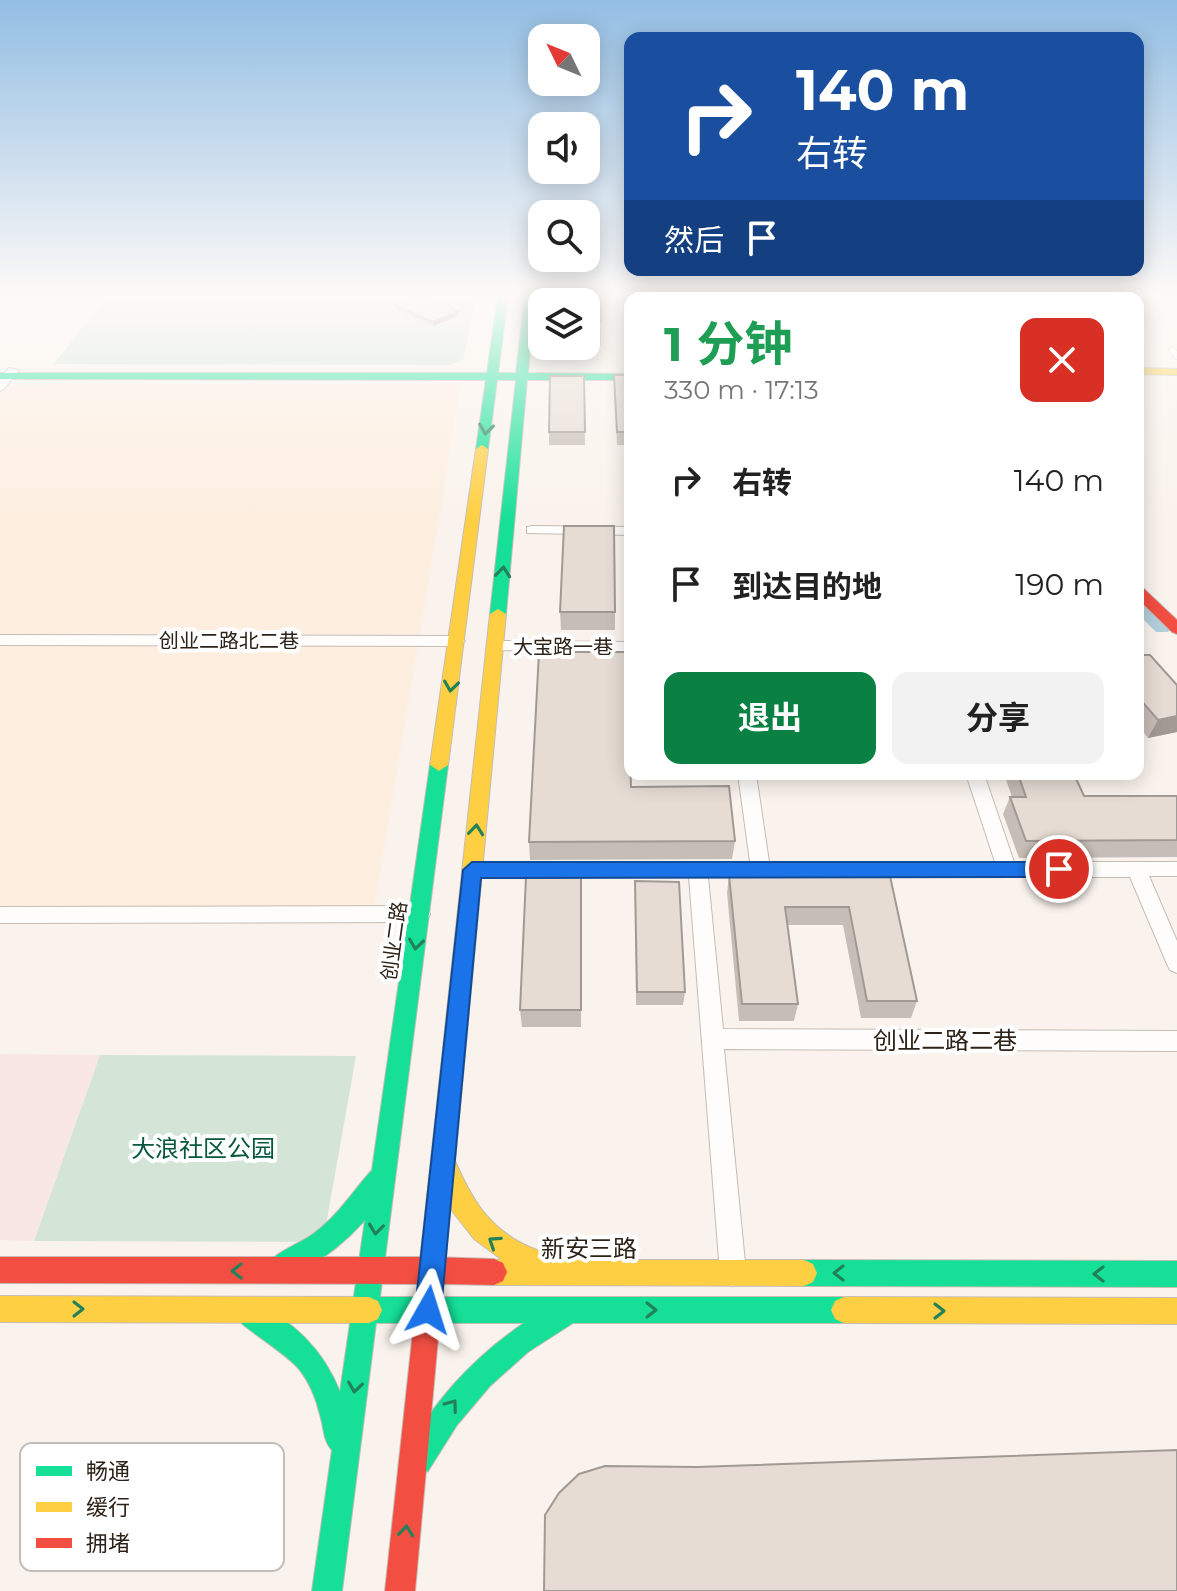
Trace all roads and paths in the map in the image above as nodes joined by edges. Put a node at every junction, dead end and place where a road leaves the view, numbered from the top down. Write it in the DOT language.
graph roads {
  1 [pos="494,370"];
  2 [pos="523,370"];
  3 [pos="494,374"];
  4 [pos="523,374"];
  5 [pos="624,374"];
  6 [pos="1144,374"];
  7 [pos="1177,374"];
  8 [pos="4,376"];
  9 [pos="532,530"];
  10 [pos="624,531"];
  11 [pos="1144,597"];
  12 [pos="1177,629"];
  13 [pos="0,640"];
  14 [pos="457,641"];
  15 [pos="495,646"];
  16 [pos="624,647"];
  17 [pos="748,780"];
  18 [pos="977,780"];
  19 [pos="1136,869"];
  20 [pos="1177,869"];
  21 [pos="472,870"];
  22 [pos="1007,870"];
  23 [pos="698,871"];
  24 [pos="761,871"];
  25 [pos="420,914"];
  26 [pos="0,915"];
  27 [pos="1177,964"];
  28 [pos="713,1039"];
  29 [pos="1177,1041"];
  30 [pos="444,1159"];
  31 [pos="385,1166"];
  32 [pos="0,1270"];
  33 [pos="275,1271"];
  34 [pos="371,1271"];
  35 [pos="432,1272"];
  36 [pos="566,1272"];
  37 [pos="733,1273"];
  38 [pos="1177,1274"];
  39 [pos="0,1309"];
  40 [pos="239,1309"];
  41 [pos="366,1309"];
  42 [pos="428,1310"];
  43 [pos="573,1310"];
  44 [pos="1177,1311"];
  45 [pos="412,1472"];
  46 [pos="343,1475"];
  47 [pos="327,1591"];
  48 [pos="400,1591"];
  1 -- 3 [label="main road, 创业二路"];
  2 -- 4 [label="main road"];
  3 -- 4 [label="main road"];
  3 -- 8 [label="main road"];
  3 -- 14 [label="main road, 创业二路, one-way"];
  4 -- 5 [label="main road"];
  15 -- 4 [label="main road, one-way"];
  6 -- 7 [label="main road"];
  9 -- 10 [label="street"];
  11 -- 12 [label="main road"];
  13 -- 14 [label="street, 创业二路北二巷"];
  14 -- 25 [label="main road, 创业二路, one-way"];
  15 -- 16 [label="street, 大宝路一巷"];
  21 -- 15 [label="main road, one-way"];
  17 -- 24 [label="street"];
  18 -- 22 [label="street"];
  19 -- 20 [label="street"];
  19 -- 22 [label="street"];
  19 -- 27 [label="street"];
  21 -- 23 [label="street"];
  21 -- 30 [label="main road"];
  22 -- 24 [label="street"];
  23 -- 24 [label="street"];
  23 -- 28 [label="street"];
  25 -- 26 [label="street"];
  25 -- 31 [label="main road, 创业二路, one-way"];
  28 -- 29 [label="street, 创业二路二巷"];
  28 -- 37 [label="street"];
  30 -- 35 [label="main road"];
  36 -- 30 [label="main road, one-way"];
  31 -- 33 [label="main road"];
  31 -- 34 [label="main road, 创业二路, one-way"];
  33 -- 32 [label="main road, 新安三路, one-way"];
  33 -- 34 [label="main road, 新安三路"];
  34 -- 35 [label="main road, 新安三路"];
  34 -- 41 [label="main road, 创业二路"];
  35 -- 36 [label="main road, 新安三路"];
  35 -- 42 [label="main road"];
  36 -- 37 [label="main road, 新安三路"];
  38 -- 37 [label="main road, 新安三路, one-way"];
  39 -- 40 [label="main road, one-way"];
  40 -- 41 [label="main road"];
  40 -- 46 [label="main road"];
  41 -- 42 [label="main road"];
  41 -- 46 [label="main road, 创业二路, one-way"];
  42 -- 43 [label="main road"];
  42 -- 45 [label="main road"];
  43 -- 44 [label="main road, one-way"];
  45 -- 43 [label="main road, one-way"];
  48 -- 45 [label="main road, one-way"];
  46 -- 47 [label="main road, 创业二路"];
}
